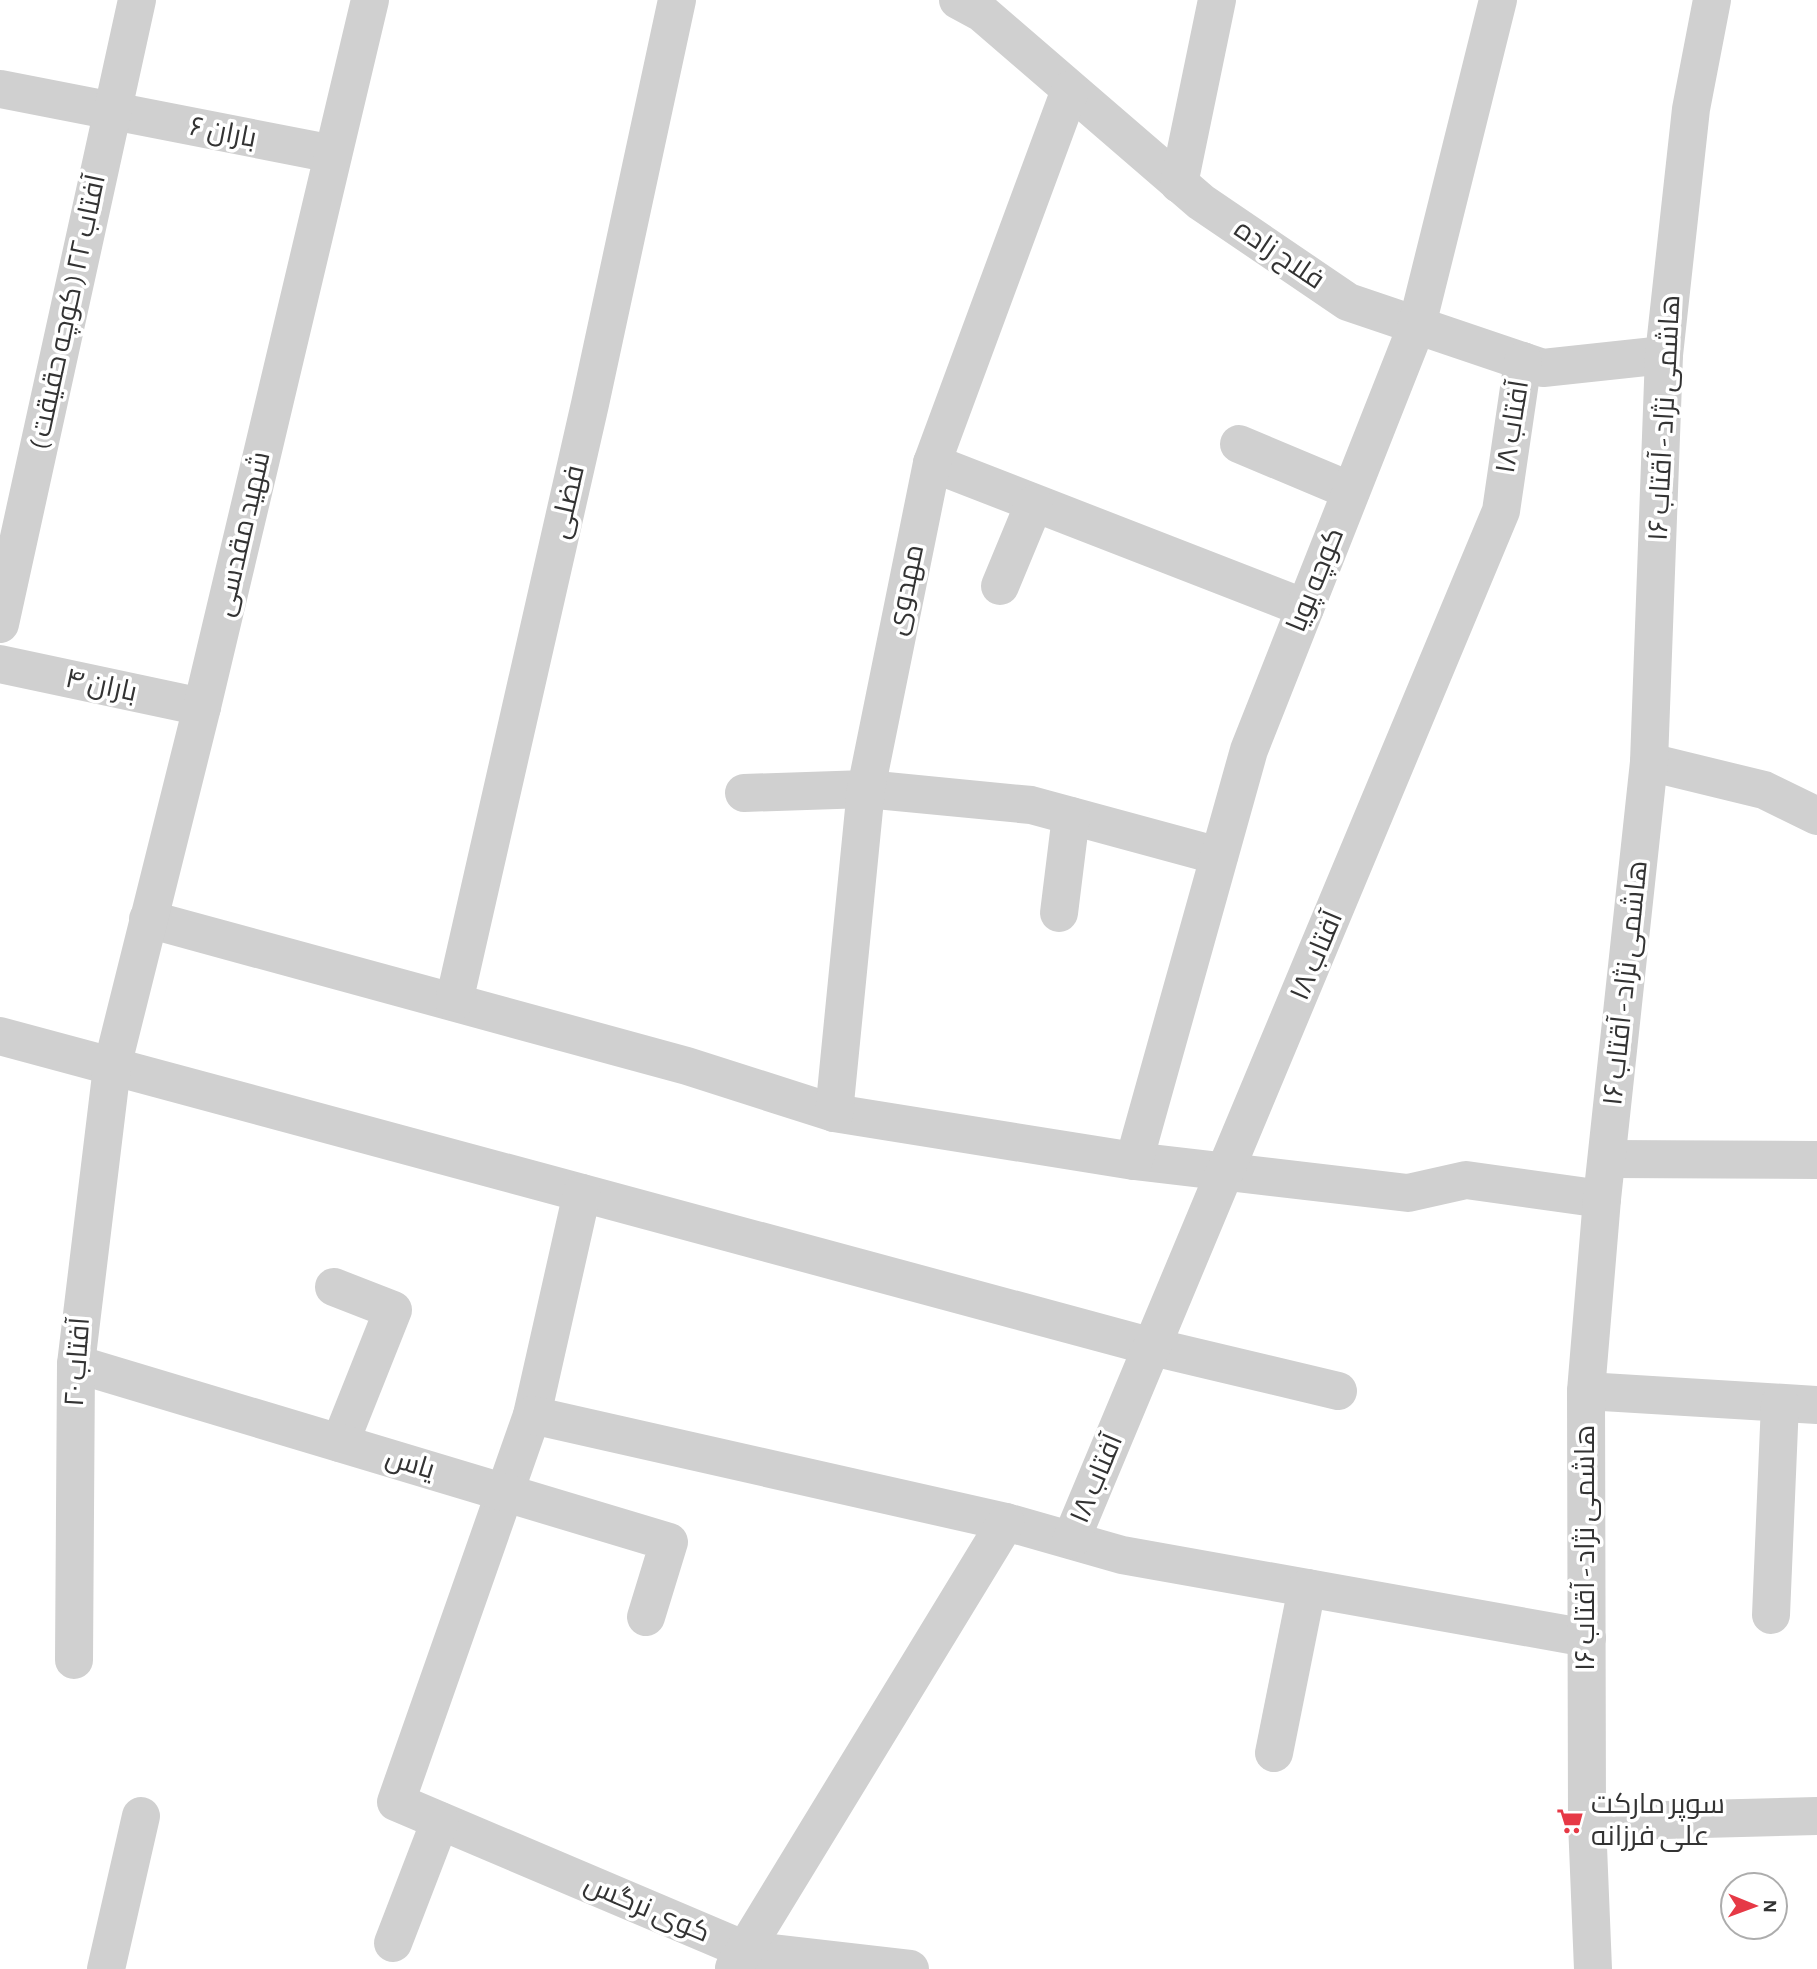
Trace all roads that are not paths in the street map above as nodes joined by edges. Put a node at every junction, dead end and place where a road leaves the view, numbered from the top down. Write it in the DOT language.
graph roads {
  1 [pos="136,0"];
  2 [pos="370,0"];
  3 [pos="677,0"];
  4 [pos="958,0"];
  5 [pos="1217,0"];
  6 [pos="1498,0"];
  7 [pos="1712,0"];
  8 [pos="0,89"];
  9 [pos="1070,90"];
  10 [pos="112,111"];
  11 [pos="333,154"];
  12 [pos="1179,184"];
  13 [pos="1417,325"];
  14 [pos="1664,355"];
  15 [pos="1523,361"];
  16 [pos="1239,444"];
  17 [pos="932,463"];
  18 [pos="1351,491"];
  19 [pos="1034,504"];
  20 [pos="1000,586"];
  21 [pos="1305,608"];
  22 [pos="0,624"];
  23 [pos="0,664"];
  24 [pos="202,707"];
  25 [pos="1649,762"];
  26 [pos="866,789"];
  27 [pos="744,793"];
  28 [pos="1071,816"];
  29 [pos="1817,816"];
  30 [pos="1219,856"];
  31 [pos="1059,913"];
  32 [pos="148,919"];
  33 [pos="454,1003"];
  34 [pos="0,1036"];
  35 [pos="112,1067"];
  36 [pos="834,1113"];
  37 [pos="1607,1159"];
  38 [pos="1817,1160"];
  39 [pos="1134,1161"];
  40 [pos="1227,1172"];
  41 [pos="582,1193"];
  42 [pos="1602,1199"];
  43 [pos="334,1287"];
  44 [pos="1153,1347"];
  45 [pos="76,1364"];
  46 [pos="1338,1391"];
  47 [pos="1586,1391"];
  48 [pos="1799,1404"];
  49 [pos="532,1415"];
  50 [pos="340,1443"];
  51 [pos="505,1493"];
  52 [pos="1006,1522"];
  53 [pos="1070,1541"];
  54 [pos="1307,1588"];
  55 [pos="1771,1615"];
  56 [pos="646,1617"];
  57 [pos="1587,1639"];
  58 [pos="74,1660"];
  59 [pos="1274,1753"];
  60 [pos="141,1816"];
  61 [pos="1817,1816"];
  62 [pos="440,1821"];
  63 [pos="1587,1822"];
  64 [pos="393,1943"];
  65 [pos="739,1960"];
  66 [pos="872,1967"];
  67 [pos="106,1969"];
  68 [pos="910,1969"];
  69 [pos="1593,1969"];
  1 -- 10 [label="street, آفتاب ۲۲ ( کوچه حقیقت )"];
  2 -- 11 [label="street, شهید مقدسی"];
  3 -- 33 [label="street, فضلی"];
  4 -- 9 [label="street, فلاح زاده"];
  5 -- 12 [label="street"];
  6 -- 13 [label="street, کوچه پویا"];
  7 -- 14 [label="street, هاشمی نژاد - آقتاب ۱۶"];
  8 -- 10 [label="street, باران ۶"];
  9 -- 12 [label="street, فلاح زاده"];
  9 -- 17 [label="street, مهدوی"];
  10 -- 11 [label="street, باران ۶"];
  10 -- 22 [label="street, آفتاب ۲۲ ( کوچه حقیقت )"];
  11 -- 24 [label="street, شهید مقدسی"];
  12 -- 13 [label="street, فلاح زاده"];
  13 -- 15 [label="street, فلاح زاده"];
  13 -- 18 [label="street, کوچه پویا"];
  14 -- 15 [label="street, فلاح زاده"];
  14 -- 25 [label="street, هاشمی نژاد - آقتاب ۱۶"];
  15 -- 40 [label="street, آفتاب ۱۸"];
  16 -- 18 [label="street"];
  17 -- 19 [label="street"];
  17 -- 26 [label="street, مهدوی"];
  18 -- 21 [label="street, کوچه پویا"];
  19 -- 20 [label="street"];
  19 -- 21 [label="street"];
  21 -- 30 [label="street, کوچه پویا"];
  23 -- 24 [label="street, باران ۴"];
  24 -- 32 [label="street, شهید مقدسی"];
  25 -- 29 [label="street"];
  25 -- 37 [label="street, هاشمی نژاد - آقتاب ۱۶"];
  26 -- 27 [label="street"];
  26 -- 28 [label="street"];
  26 -- 36 [label="street, مهدوی"];
  28 -- 30 [label="street"];
  28 -- 31 [label="street"];
  30 -- 39 [label="street, کوچه پویا"];
  32 -- 33 [label="street"];
  32 -- 35 [label="street, شهید مقدسی"];
  33 -- 36 [label="street"];
  34 -- 35 [label="street"];
  35 -- 41 [label="street"];
  35 -- 45 [label="street, آفتاب ۲۰"];
  36 -- 39 [label="street"];
  37 -- 38 [label="street"];
  37 -- 42 [label="street, هاشمی نژاد - آقتاب ۱۶"];
  39 -- 40 [label="street"];
  40 -- 42 [label="street"];
  40 -- 44 [label="street, آفتاب ۱۸"];
  41 -- 44 [label="street"];
  41 -- 49 [label="street"];
  42 -- 47 [label="street, هاشمی نژاد - آقتاب ۱۶"];
  43 -- 50 [label="street"];
  44 -- 46 [label="street"];
  44 -- 53 [label="street, آفتاب ۱۸"];
  45 -- 50 [label="street, یاس"];
  45 -- 58 [label="street, آفتاب ۲۰"];
  47 -- 48 [label="street"];
  47 -- 57 [label="street, هاشمی نژاد - آقتاب ۱۶"];
  48 -- 55 [label="street"];
  49 -- 51 [label="street"];
  49 -- 52 [label="street"];
  50 -- 51 [label="street, یاس"];
  51 -- 56 [label="street, یاس"];
  51 -- 62 [label="street, کوی نرگس"];
  52 -- 53 [label="street"];
  52 -- 65 [label="street"];
  53 -- 54 [label="street"];
  54 -- 57 [label="street"];
  54 -- 59 [label="street"];
  57 -- 63 [label="street, هاشمی نژاد - آقتاب ۱۶"];
  60 -- 67 [label="street"];
  61 -- 63 [label="street"];
  62 -- 64 [label="street"];
  62 -- 65 [label="street, کوی نرگس"];
  63 -- 69 [label="street, هاشمی نژاد - آقتاب ۱۶"];
  65 -- 66 [label="street, کوی نرگس"];
  66 -- 68 [label="street, کوی نرگس"];
}
